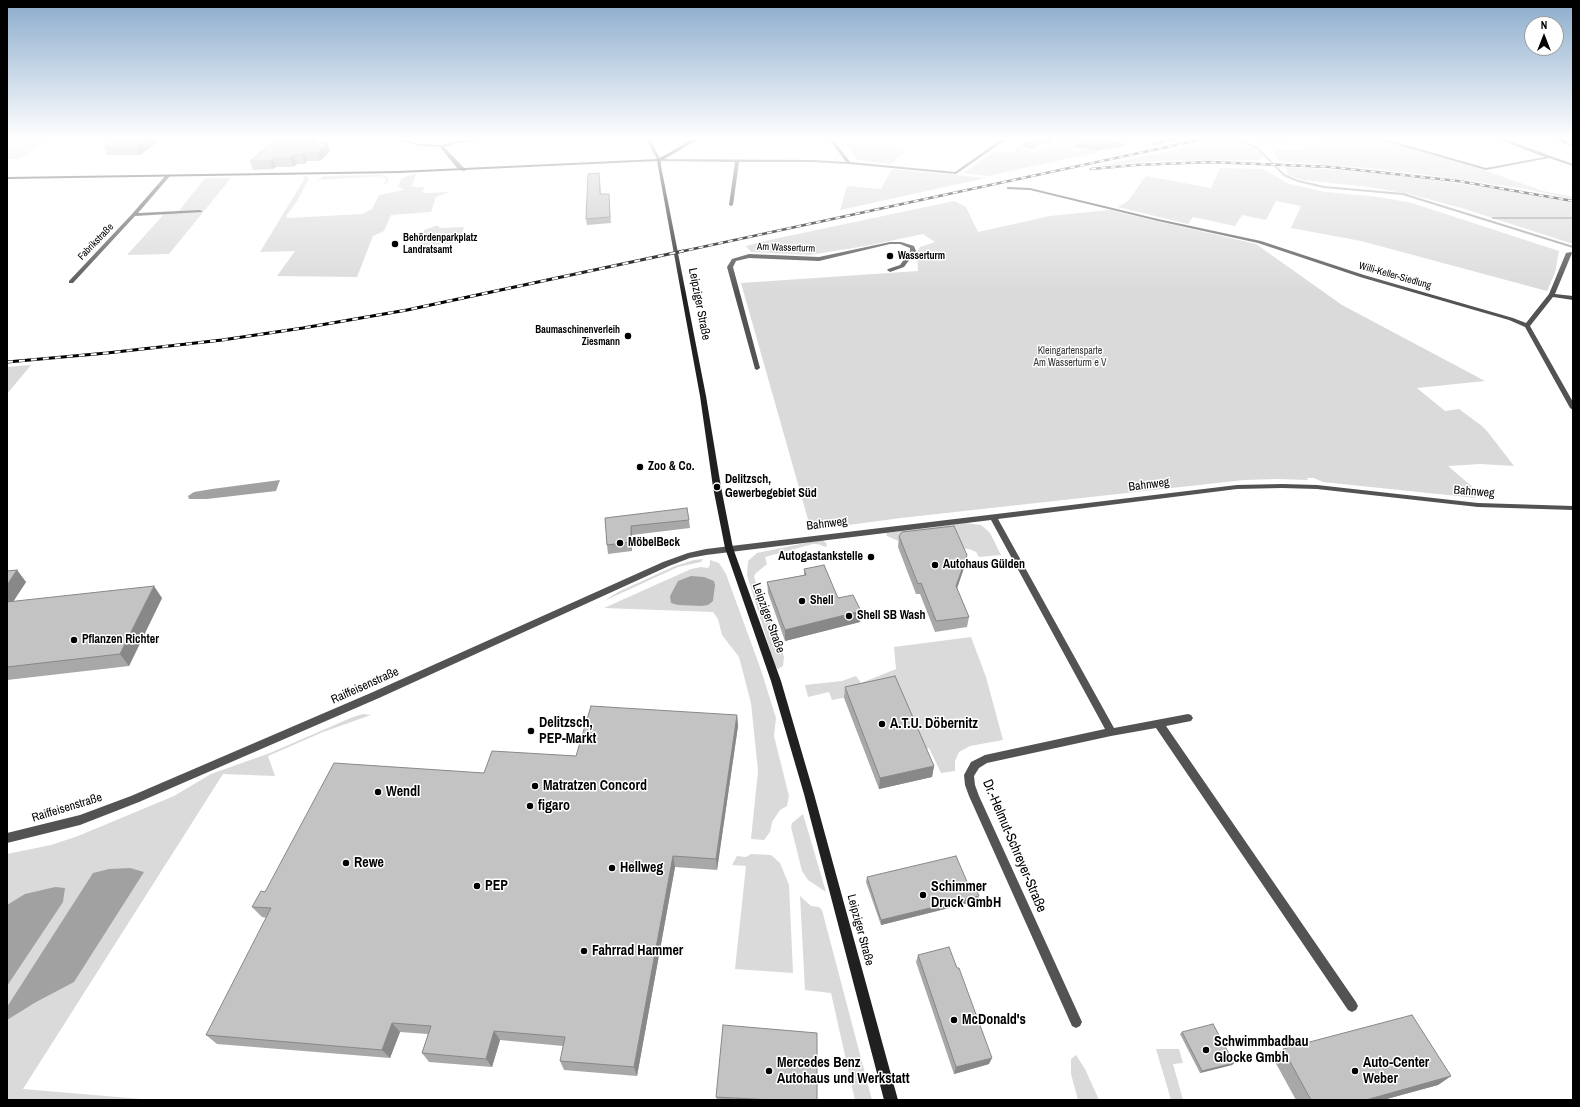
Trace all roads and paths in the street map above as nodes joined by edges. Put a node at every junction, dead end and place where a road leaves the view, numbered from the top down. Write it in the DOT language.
graph roads {
  1 [pos="155,191"];
  2 [pos="664,191"];
  3 [pos="733,191"];
  4 [pos="1041,191"];
  5 [pos="731,205"];
  6 [pos="200,211"];
  7 [pos="134,215"];
  8 [pos="1569,253"];
  9 [pos="890,270"];
  10 [pos="71,282"];
  11 [pos="1551,295"];
  12 [pos="1573,298"];
  13 [pos="1527,326"];
  14 [pos="757,368"];
  15 [pos="1573,408"];
  16 [pos="1573,508"];
  17 [pos="993,516"];
  18 [pos="729,548"];
  19 [pos="1188,718"];
  20 [pos="1159,724"];
  21 [pos="1111,732"];
  22 [pos="7,838"];
  23 [pos="1352,1006"];
  24 [pos="1076,1022"];
  25 [pos="891,1100"];
  1 -- 7 [label="street, Fabrikstraße"];
  2 -- 18 [label="street, Leipziger Straße"];
  3 -- 5 [label="street"];
  4 -- 13 [label="street, Willi-Keller-Siedlung"];
  6 -- 7 [label="street"];
  7 -- 10 [label="street, Fabrikstraße"];
  8 -- 11 [label="street"];
  9 -- 14 [label="street, Am Wasserturm"];
  11 -- 12 [label="street"];
  11 -- 13 [label="street"];
  13 -- 15 [label="street"];
  16 -- 17 [label="street, Bahnweg"];
  17 -- 18 [label="street, Bahnweg"];
  17 -- 21 [label="street"];
  18 -- 22 [label="street, Raiffeisenstraße"];
  18 -- 25 [label="street, Leipziger Straße"];
  19 -- 20 [label="street, Dr.-Helmut-Schreyer-Straße"];
  20 -- 21 [label="street, Dr.-Helmut-Schreyer-Straße"];
  20 -- 23 [label="street"];
  21 -- 24 [label="street, Dr.-Helmut-Schreyer-Straße"];
}
